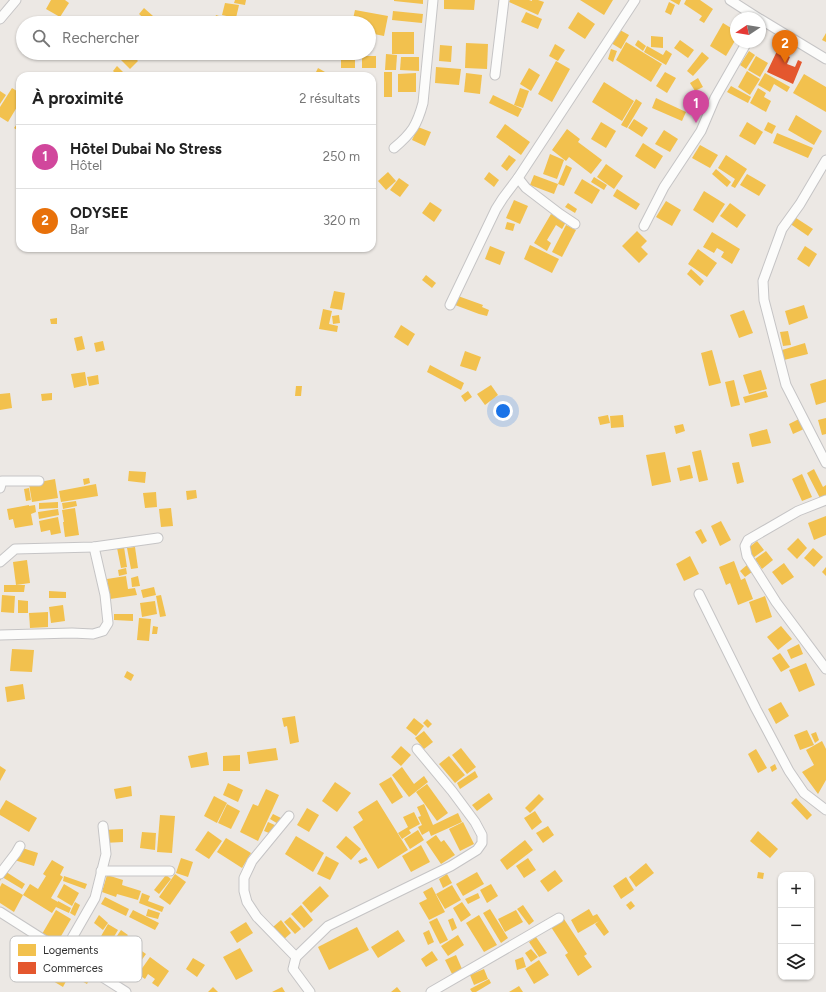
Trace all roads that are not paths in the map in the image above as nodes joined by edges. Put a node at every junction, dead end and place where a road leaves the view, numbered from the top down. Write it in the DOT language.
graph roads {
  1 [pos="16,0"];
  2 [pos="433,0"];
  3 [pos="504,0"];
  4 [pos="635,0"];
  5 [pos="730,0"];
  6 [pos="749,12"];
  7 [pos="0,19"];
  8 [pos="766,23"];
  9 [pos="744,48"];
  10 [pos="826,60"];
  11 [pos="495,75"];
  12 [pos="394,148"];
  13 [pos="826,160"];
  14 [pos="518,178"];
  15 [pos="575,224"];
  16 [pos="644,226"];
  17 [pos="450,305"];
  18 [pos="826,463"];
  19 [pos="39,481"];
  20 [pos="0,488"];
  21 [pos="826,500"];
  22 [pos="158,538"];
  23 [pos="94,547"];
  24 [pos="0,562"];
  25 [pos="699,594"];
  26 [pos="0,635"];
  27 [pos="826,669"];
  28 [pos="417,749"];
  29 [pos="826,810"];
  30 [pos="289,816"];
  31 [pos="103,826"];
  32 [pos="20,846"];
  33 [pos="101,871"];
  34 [pos="170,871"];
  35 [pos="0,874"];
  36 [pos="0,912"];
  37 [pos="559,918"];
  38 [pos="38,936"];
  39 [pos="73,936"];
  40 [pos="296,957"];
  41 [pos="110,982"];
  42 [pos="126,992"];
  43 [pos="310,992"];
  44 [pos="431,992"];
  1 -- 7 [label="street"];
  2 -- 12 [label="street"];
  3 -- 11 [label="street"];
  4 -- 14 [label="street"];
  5 -- 6 [label="street"];
  8 -- 10 [label="street"];
  9 -- 16 [label="street"];
  13 -- 18 [label="street"];
  14 -- 15 [label="street"];
  14 -- 17 [label="street"];
  19 -- 20 [label="street"];
  21 -- 27 [label="street"];
  22 -- 23 [label="street"];
  23 -- 24 [label="street"];
  23 -- 26 [label="street"];
  25 -- 29 [label="street"];
  28 -- 40 [label="street"];
  30 -- 40 [label="street"];
  31 -- 33 [label="street"];
  32 -- 35 [label="street"];
  33 -- 34 [label="street"];
  33 -- 39 [label="street"];
  36 -- 38 [label="street"];
  37 -- 44 [label="street"];
  40 -- 43 [label="street"];
  41 -- 42 [label="street"];
}
